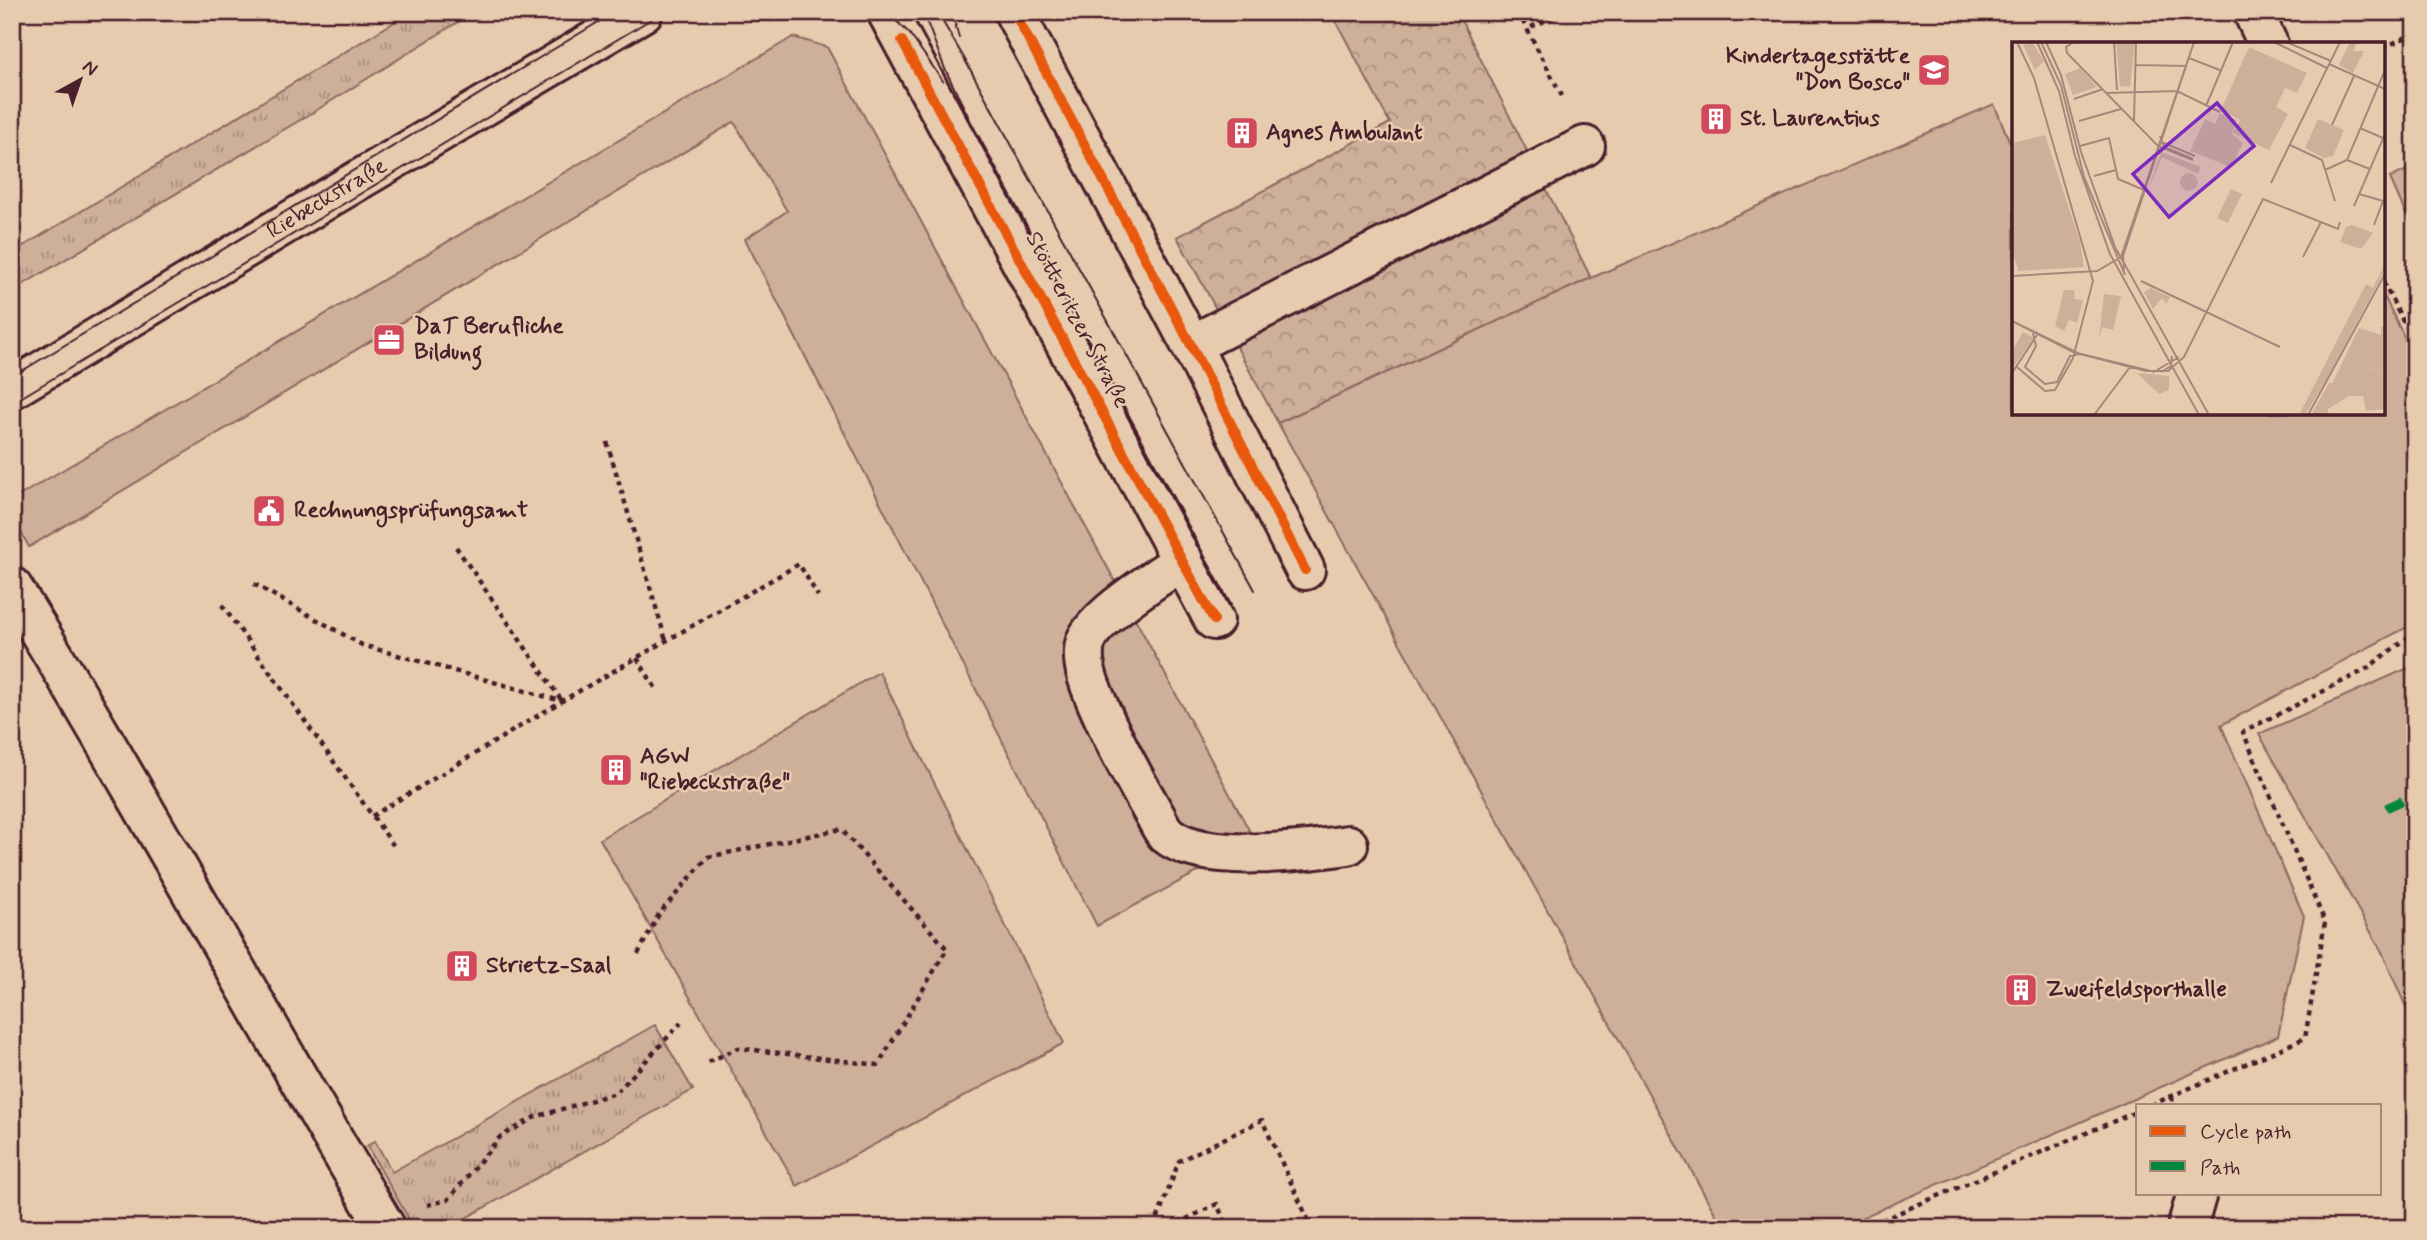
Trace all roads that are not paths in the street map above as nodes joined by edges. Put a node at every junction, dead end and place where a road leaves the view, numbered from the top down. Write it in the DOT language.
graph roads {
  1 [pos="643,12"];
  2 [pos="887,12"];
  3 [pos="1014,12"];
  4 [pos="2253,12"];
  5 [pos="2267,42"];
  6 [pos="1585,146"];
  7 [pos="1191,345"];
  8 [pos="12,389"];
  9 [pos="1183,560"];
  10 [pos="1305,570"];
  11 [pos="12,587"];
  12 [pos="1214,620"];
  13 [pos="1348,845"];
  14 [pos="2197,1194"];
  15 [pos="386,1228"];
  16 [pos="2187,1228"];
  1 -- 8 [label="street, Riebeckstraße"];
  2 -- 9 [label="street, Stötteritzer Straße"];
  3 -- 7 [label="street"];
  4 -- 5 [label="street"];
  6 -- 7 [label="street"];
  7 -- 10 [label="street"];
  9 -- 12 [label="street, Stötteritzer Straße"];
  9 -- 13 [label="street"];
  11 -- 15 [label="street"];
  14 -- 16 [label="street"];
}
